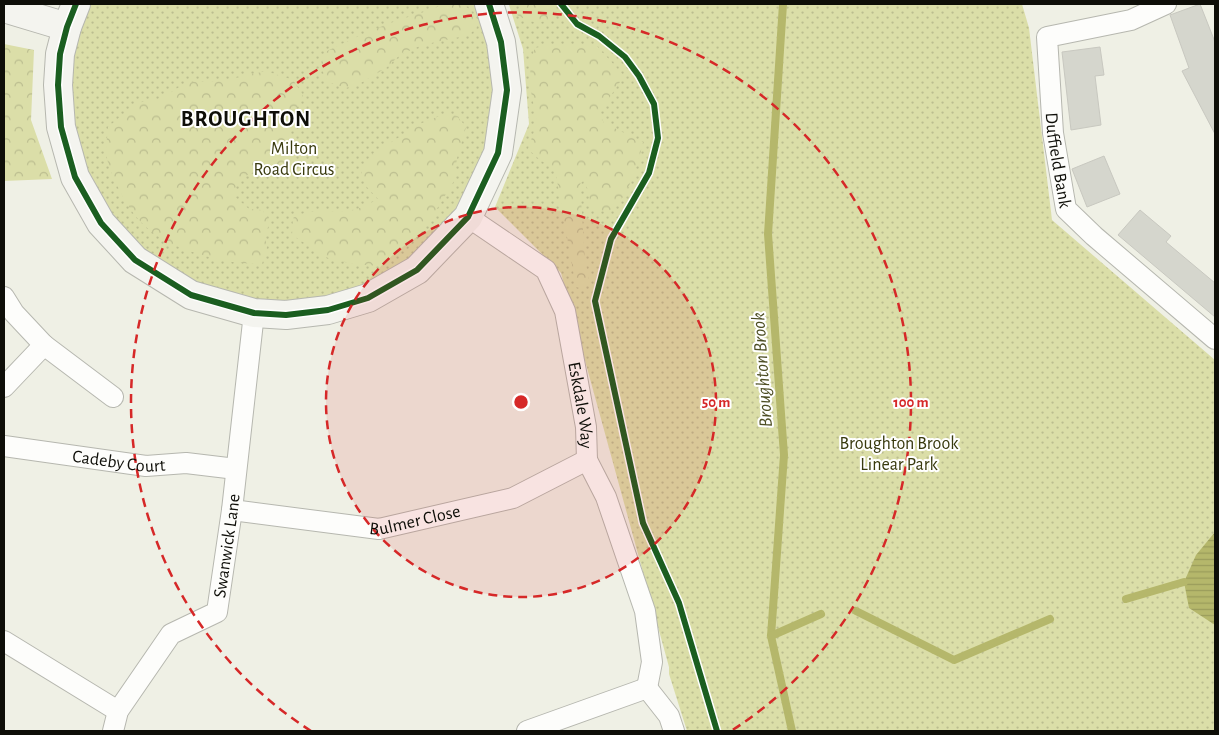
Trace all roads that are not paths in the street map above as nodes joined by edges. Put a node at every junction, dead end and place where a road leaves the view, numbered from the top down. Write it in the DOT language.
graph roads {
  1 [pos="489,4"];
  2 [pos="1166,4"];
  3 [pos="4,8"];
  4 [pos="72,16"];
  5 [pos="468,217"];
  6 [pos="4,297"];
  7 [pos="254,313"];
  8 [pos="1215,340"];
  9 [pos="44,345"];
  10 [pos="4,387"];
  11 [pos="113,397"];
  12 [pos="4,446"];
  13 [pos="587,460"];
  14 [pos="236,469"];
  15 [pos="232,510"];
  16 [pos="4,642"];
  17 [pos="646,688"];
  18 [pos="118,711"];
  19 [pos="113,731"];
  20 [pos="527,731"];
  21 [pos="674,731"];
  1 -- 5 [label="street"];
  2 -- 8 [label="street, Duffield Bank"];
  3 -- 4 [label="street"];
  4 -- 7 [label="street"];
  5 -- 7 [label="street"];
  5 -- 13 [label="street, Eskdale Way"];
  6 -- 9 [label="street"];
  7 -- 14 [label="street, Swanwick Lane"];
  9 -- 10 [label="street"];
  9 -- 11 [label="street"];
  12 -- 14 [label="street, Cadeby Court"];
  13 -- 15 [label="street, Bulmer Close"];
  13 -- 17 [label="street, Eskdale Way"];
  14 -- 15 [label="street, Swanwick Lane"];
  15 -- 18 [label="street, Swanwick Lane"];
  16 -- 18 [label="street"];
  17 -- 20 [label="street"];
  17 -- 21 [label="street"];
  18 -- 19 [label="street, Swanwick Lane"];
}
